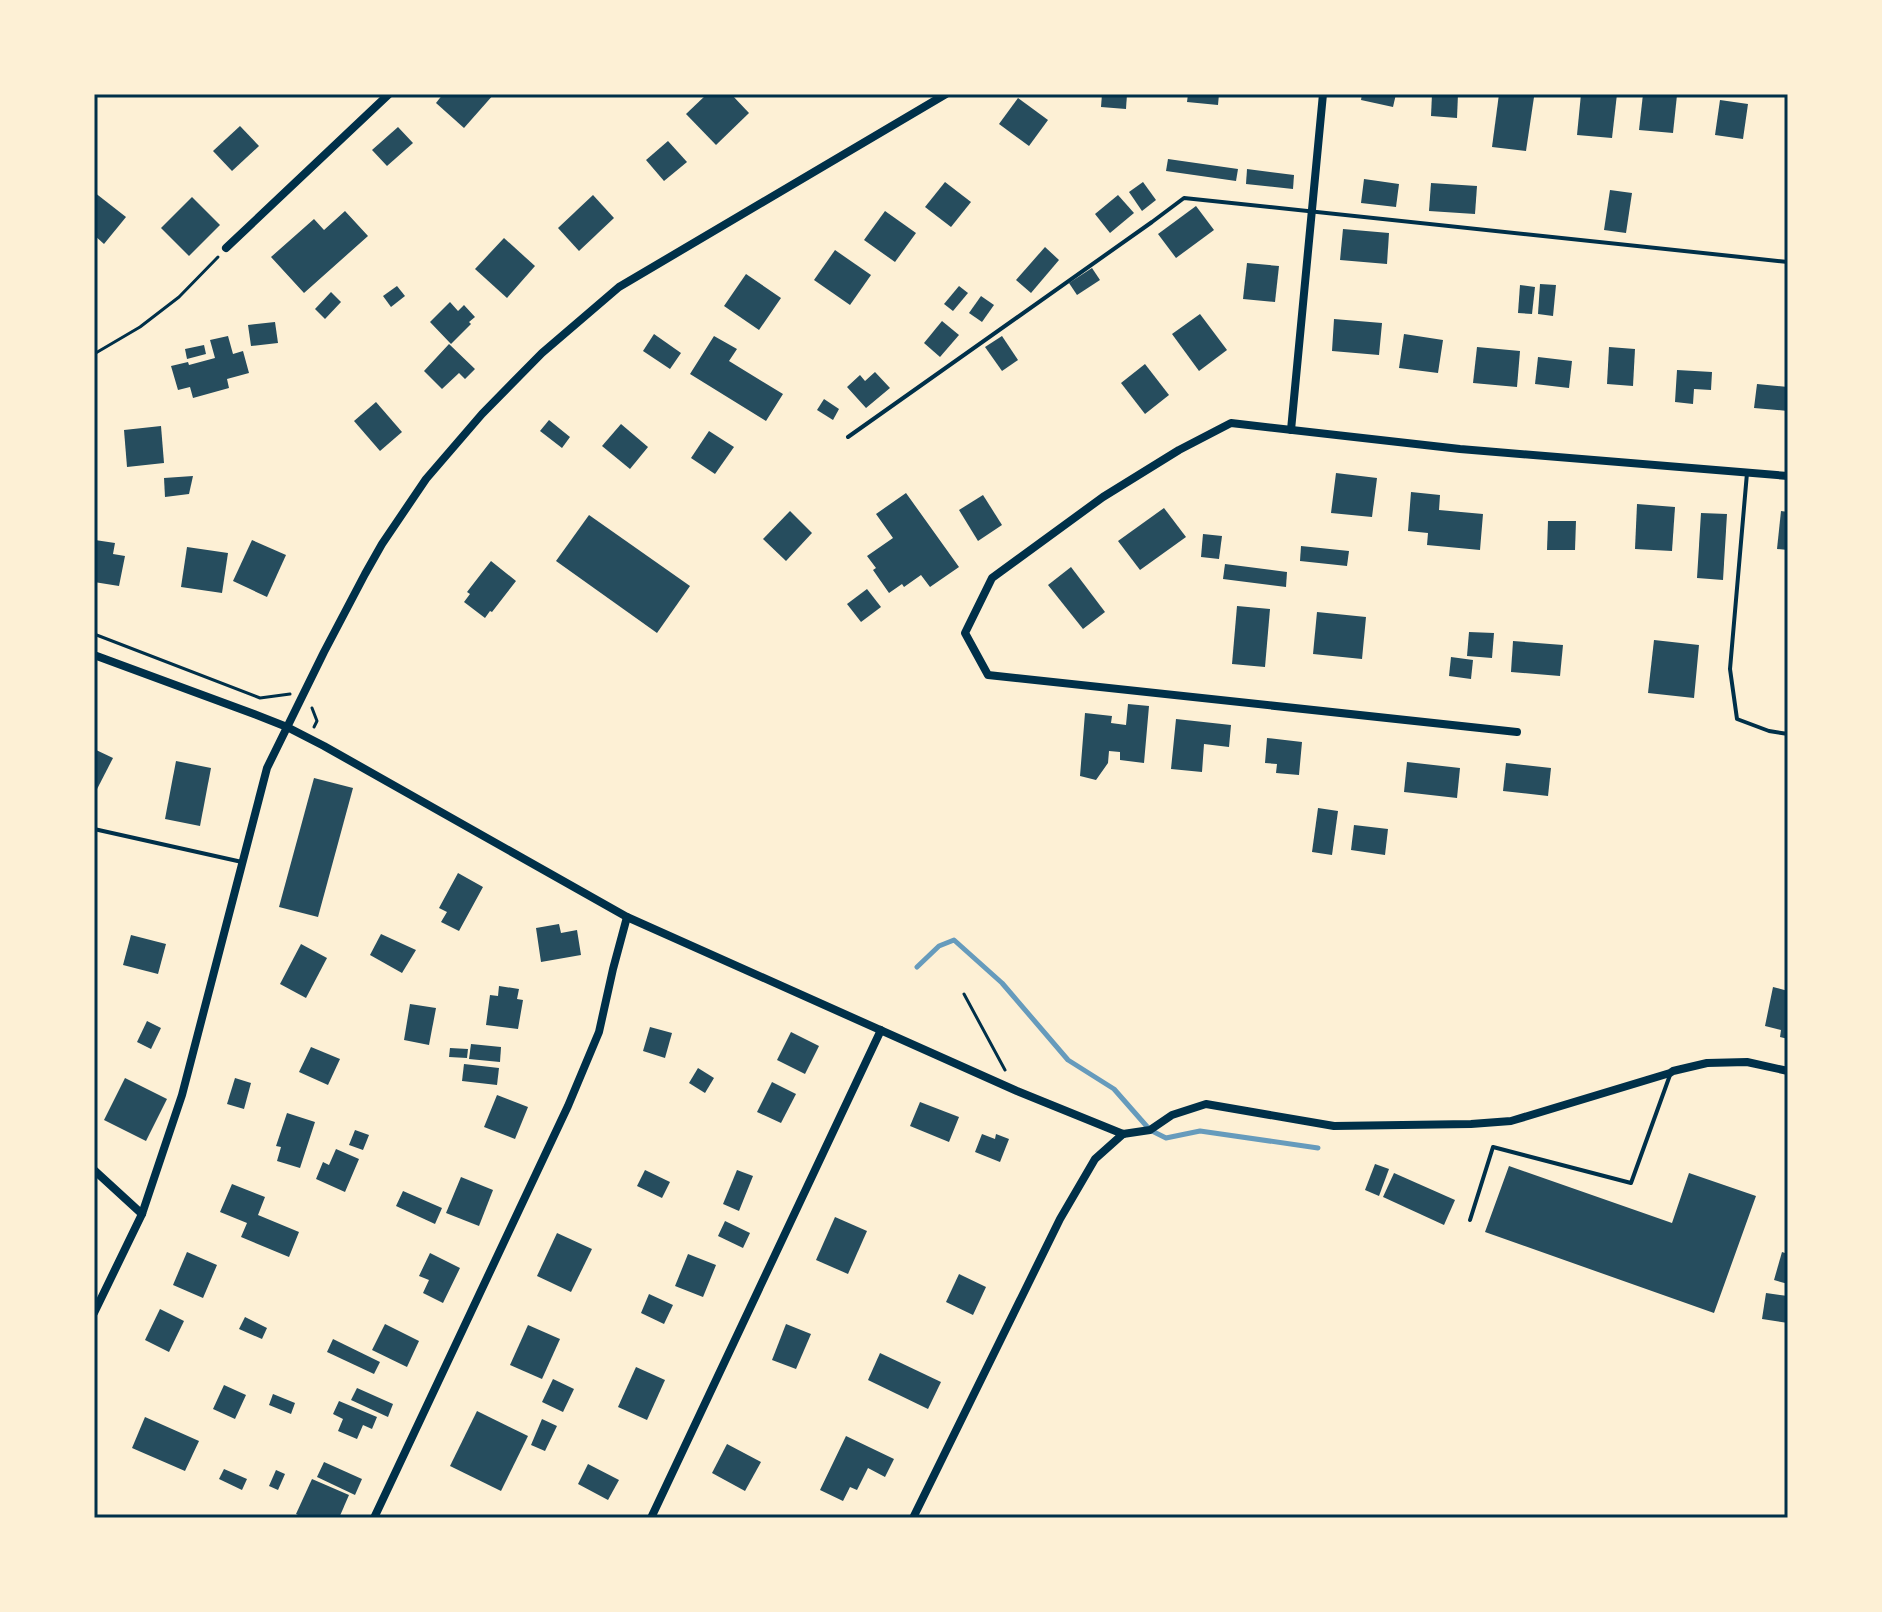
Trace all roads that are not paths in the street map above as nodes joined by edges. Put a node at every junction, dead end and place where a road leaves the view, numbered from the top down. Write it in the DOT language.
graph roads {
  1 [pos="389,94"];
  2 [pos="946,94"];
  3 [pos="1323,94"];
  4 [pos="1312,211"];
  5 [pos="226,248"];
  6 [pos="1788,262"];
  7 [pos="1291,430"];
  8 [pos="848,437"];
  9 [pos="1747,473"];
  10 [pos="1788,476"];
  11 [pos="94,655"];
  12 [pos="287,727"];
  13 [pos="1517,732"];
  14 [pos="1788,734"];
  15 [pos="94,829"];
  16 [pos="242,862"];
  17 [pos="627,917"];
  18 [pos="881,1030"];
  19 [pos="1788,1071"];
  20 [pos="1670,1073"];
  21 [pos="1123,1134"];
  22 [pos="94,1170"];
  23 [pos="142,1214"];
  24 [pos="1470,1220"];
  25 [pos="94,1313"];
  26 [pos="374,1518"];
  27 [pos="651,1518"];
  28 [pos="913,1518"];
  1 -- 5 [label="street"];
  2 -- 12 [label="street"];
  3 -- 4 [label="street"];
  4 -- 6 [label="lane"];
  4 -- 7 [label="street"];
  4 -- 8 [label="lane"];
  7 -- 9 [label="street"];
  7 -- 13 [label="street"];
  9 -- 10 [label="street"];
  9 -- 14 [label="lane"];
  11 -- 12 [label="street"];
  12 -- 16 [label="street"];
  12 -- 17 [label="street"];
  15 -- 16 [label="lane"];
  16 -- 23 [label="street"];
  17 -- 18 [label="street"];
  17 -- 26 [label="street"];
  18 -- 21 [label="street"];
  18 -- 27 [label="street"];
  19 -- 20 [label="street"];
  20 -- 21 [label="street"];
  20 -- 24 [label="lane"];
  21 -- 28 [label="street"];
  22 -- 23 [label="street"];
  23 -- 25 [label="street"];
}
